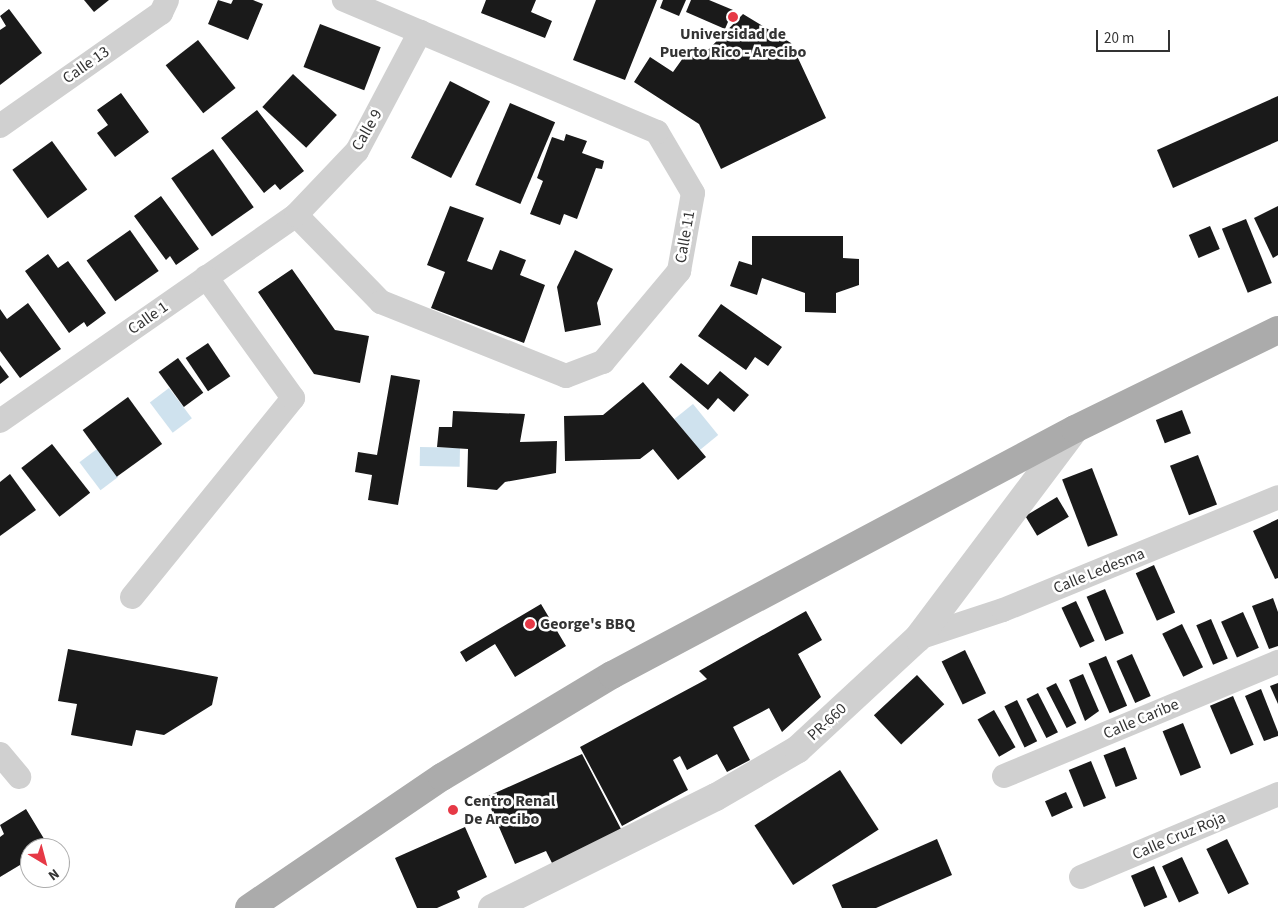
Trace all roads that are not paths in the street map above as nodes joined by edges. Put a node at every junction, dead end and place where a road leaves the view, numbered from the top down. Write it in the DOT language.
graph roads {
  1 [pos="167,0"];
  2 [pos="344,0"];
  3 [pos="420,32"];
  4 [pos="0,126"];
  5 [pos="296,215"];
  6 [pos="206,278"];
  7 [pos="1278,330"];
  8 [pos="0,421"];
  9 [pos="1075,429"];
  10 [pos="1278,497"];
  11 [pos="132,597"];
  12 [pos="918,638"];
  13 [pos="1278,662"];
  14 [pos="0,754"];
  15 [pos="1004,776"];
  16 [pos="19,777"];
  17 [pos="1278,794"];
  18 [pos="1081,877"];
  19 [pos="249,908"];
  20 [pos="492,908"];
  1 -- 4 [label="street, Calle 13"];
  2 -- 3 [label="street, Calle 11"];
  3 -- 5 [label="street, Calle 9"];
  3 -- 5 [label="street, Calle 11"];
  5 -- 6 [label="street, Calle 1"];
  6 -- 8 [label="street, Calle 1"];
  6 -- 11 [label="street"];
  7 -- 9 [label="main road"];
  9 -- 12 [label="street, PR-660 / PR-660"];
  9 -- 19 [label="main road"];
  10 -- 12 [label="street, Calle Ledesma"];
  12 -- 20 [label="street, PR-660 / PR-660"];
  13 -- 15 [label="street, Calle Caribe"];
  14 -- 16 [label="street"];
  17 -- 18 [label="street, Calle Cruz Roja"];
}
